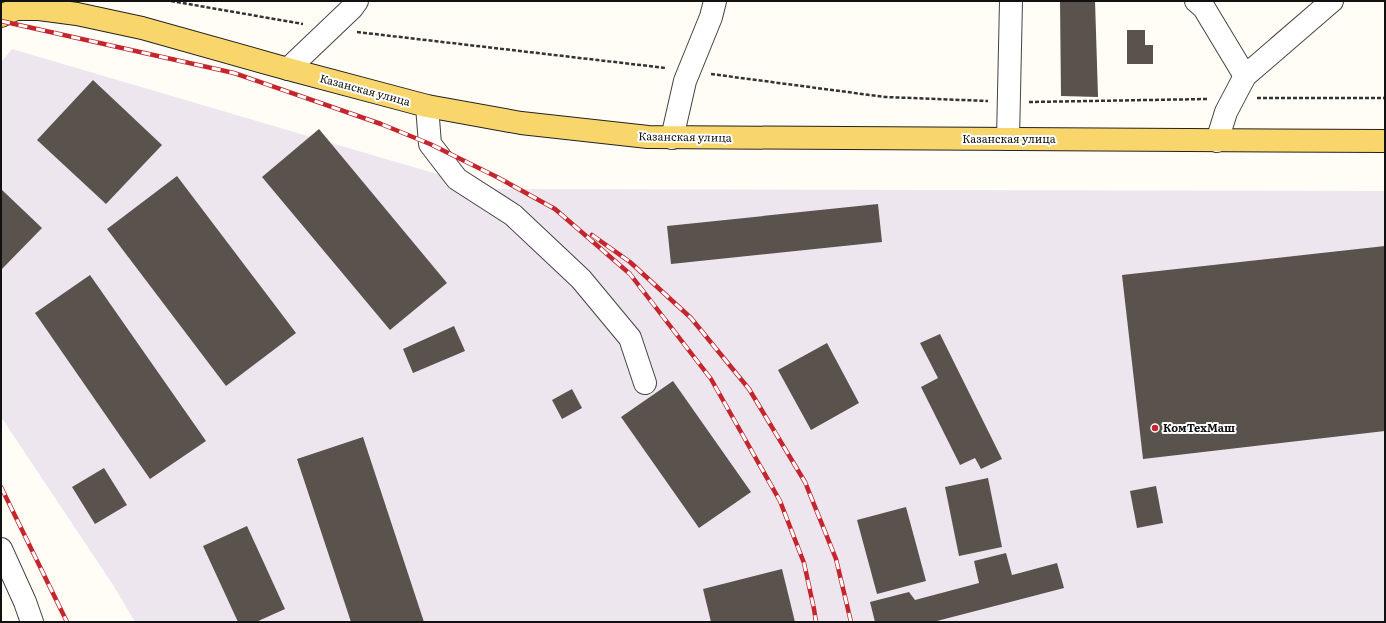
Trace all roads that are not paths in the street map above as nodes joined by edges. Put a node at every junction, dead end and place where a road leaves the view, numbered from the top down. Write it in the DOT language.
graph roads {
  1 [pos="357,1"];
  2 [pos="715,1"];
  3 [pos="1011,1"];
  4 [pos="1196,1"];
  5 [pos="1332,1"];
  6 [pos="3,10"];
  7 [pos="288,69"];
  8 [pos="1245,76"];
  9 [pos="427,106"];
  10 [pos="672,138"];
  11 [pos="1008,140"];
  12 [pos="1217,141"];
  13 [pos="1385,141"];
  14 [pos="645,383"];
  15 [pos="1,549"];
  16 [pos="32,622"];
  1 -- 7 [label="street"];
  2 -- 10 [label="street"];
  3 -- 11 [label="street"];
  4 -- 8 [label="street"];
  5 -- 8 [label="street"];
  6 -- 7 [label="main road, Казанская улица"];
  7 -- 9 [label="main road, Казанская улица"];
  8 -- 12 [label="street"];
  9 -- 10 [label="main road, Казанская улица"];
  9 -- 14 [label="street"];
  10 -- 11 [label="main road, Казанская улица"];
  11 -- 12 [label="main road, Казанская улица"];
  12 -- 13 [label="main road, Казанская улица"];
  15 -- 16 [label="street"];
}
